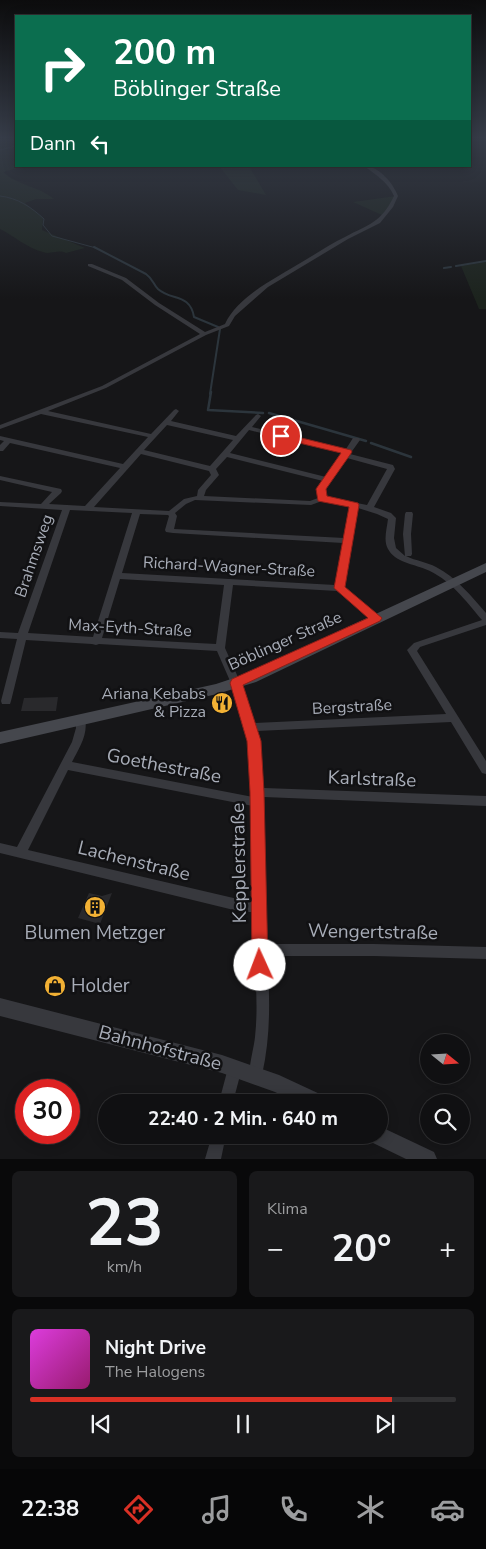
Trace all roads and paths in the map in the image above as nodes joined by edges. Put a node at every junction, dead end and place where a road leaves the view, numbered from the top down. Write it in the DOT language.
graph roads {
  1 [pos="394,191"];
  2 [pos="90,266"];
  3 [pos="204,334"];
  4 [pos="176,411"];
  5 [pos="41,412"];
  6 [pos="258,416"];
  7 [pos="165,422"];
  8 [pos="0,427"];
  9 [pos="248,428"];
  10 [pos="152,436"];
  11 [pos="0,438"];
  12 [pos="238,439"];
  13 [pos="9,440"];
  14 [pos="356,440"];
  15 [pos="0,449"];
  16 [pos="139,451"];
  17 [pos="346,453"];
  18 [pos="225,454"];
  19 [pos="125,467"];
  20 [pos="212,469"];
  21 [pos="0,478"];
  22 [pos="328,480"];
  23 [pos="200,498"];
  24 [pos="322,499"];
  25 [pos="0,504"];
  26 [pos="354,505"];
  27 [pos="43,506"];
  28 [pos="67,507"];
  29 [pos="88,508"];
  30 [pos="369,509"];
  31 [pos="137,511"];
  32 [pos="170,512"];
  33 [pos="409,514"];
  34 [pos="347,541"];
  35 [pos="408,554"];
  36 [pos="486,567"];
  37 [pos="117,576"];
  38 [pos="229,582"];
  39 [pos="453,583"];
  40 [pos="339,588"];
  41 [pos="376,618"];
  42 [pos="486,620"];
  43 [pos="0,635"];
  44 [pos="22,636"];
  45 [pos="96,642"];
  46 [pos="220,648"];
  47 [pos="236,683"];
  48 [pos="6,701"];
  49 [pos="454,718"];
  50 [pos="80,720"];
  51 [pos="251,727"];
  52 [pos="0,738"];
  53 [pos="65,765"];
  54 [pos="486,770"];
  55 [pos="257,797"];
  56 [pos="486,801"];
  57 [pos="0,848"];
  58 [pos="20,853"];
  59 [pos="259,908"];
  60 [pos="259,950"];
  61 [pos="486,953"];
  62 [pos="0,1007"];
  63 [pos="235,1068"];
  64 [pos="255,1074"];
  65 [pos="228,1094"];
  66 [pos="299,1094"];
  67 [pos="388,1140"];
  68 [pos="217,1144"];
  69 [pos="213,1159"];
  70 [pos="427,1159"];
  1 -- 3 [label="street"];
  2 -- 3 [label="street"];
  3 -- 5 [label="street"];
  4 -- 7 [label="street"];
  5 -- 8 [label="street"];
  5 -- 10 [label="street"];
  6 -- 9 [label="street"];
  7 -- 10 [label="street"];
  7 -- 12 [label="street"];
  9 -- 12 [label="street"];
  9 -- 17 [label="street"];
  10 -- 16 [label="street"];
  11 -- 13 [label="street"];
  12 -- 18 [label="street"];
  13 -- 15 [label="street"];
  13 -- 19 [label="street"];
  14 -- 17 [label="street"];
  16 -- 19 [label="street"];
  16 -- 20 [label="street"];
  17 -- 22 [label="street"];
  17 -- 30 [label="street"];
  18 -- 20 [label="street"];
  18 -- 22 [label="street"];
  19 -- 29 [label="street"];
  20 -- 23 [label="street"];
  21 -- 27 [label="street"];
  22 -- 24 [label="street"];
  23 -- 24 [label="street"];
  23 -- 32 [label="street"];
  24 -- 26 [label="street"];
  25 -- 27 [label="street"];
  26 -- 30 [label="street"];
  26 -- 34 [label="street"];
  27 -- 28 [label="street"];
  28 -- 29 [label="street"];
  28 -- 44 [label="street, Brahmsweg"];
  29 -- 31 [label="street"];
  30 -- 39 [label="street"];
  31 -- 32 [label="street"];
  31 -- 37 [label="street"];
  32 -- 34 [label="street"];
  33 -- 35 [label="street"];
  34 -- 40 [label="street"];
  36 -- 39 [label="main road, Böblinger Straße"];
  37 -- 38 [label="street, Richard-Wagner-Straße"];
  37 -- 45 [label="street"];
  38 -- 40 [label="street, Richard-Wagner-Straße"];
  38 -- 46 [label="street"];
  39 -- 41 [label="main road, Böblinger Straße"];
  39 -- 42 [label="street"];
  40 -- 41 [label="street"];
  41 -- 47 [label="main road, Böblinger Straße"];
  42 -- 49 [label="street"];
  43 -- 44 [label="street, Max-Eyth-Straße"];
  44 -- 45 [label="street, Max-Eyth-Straße"];
  44 -- 48 [label="street, Brahmsweg"];
  45 -- 46 [label="street, Max-Eyth-Straße"];
  46 -- 47 [label="street"];
  47 -- 50 [label="main road, Böblinger Straße"];
  47 -- 51 [label="street, Kepplerstraße"];
  49 -- 51 [label="street, Bergstraße"];
  49 -- 54 [label="street"];
  50 -- 52 [label="main road, Böblinger Straße"];
  50 -- 53 [label="street"];
  51 -- 55 [label="street, Kepplerstraße"];
  53 -- 55 [label="street, Goethestraße"];
  53 -- 58 [label="street"];
  55 -- 56 [label="street, Karlstraße"];
  55 -- 59 [label="street, Kepplerstraße"];
  57 -- 58 [label="street, Lachenstraße"];
  58 -- 59 [label="street, Lachenstraße"];
  59 -- 60 [label="street, Kepplerstraße"];
  60 -- 61 [label="street, Wengertstraße"];
  60 -- 64 [label="street, Kepplerstraße"];
  62 -- 63 [label="street, Bahnhofstraße"];
  63 -- 64 [label="street, Bahnhofstraße"];
  63 -- 65 [label="street"];
  64 -- 66 [label="street, Bahnhofstraße"];
  67 -- 70 [label="street"];
  68 -- 69 [label="street"];
}
